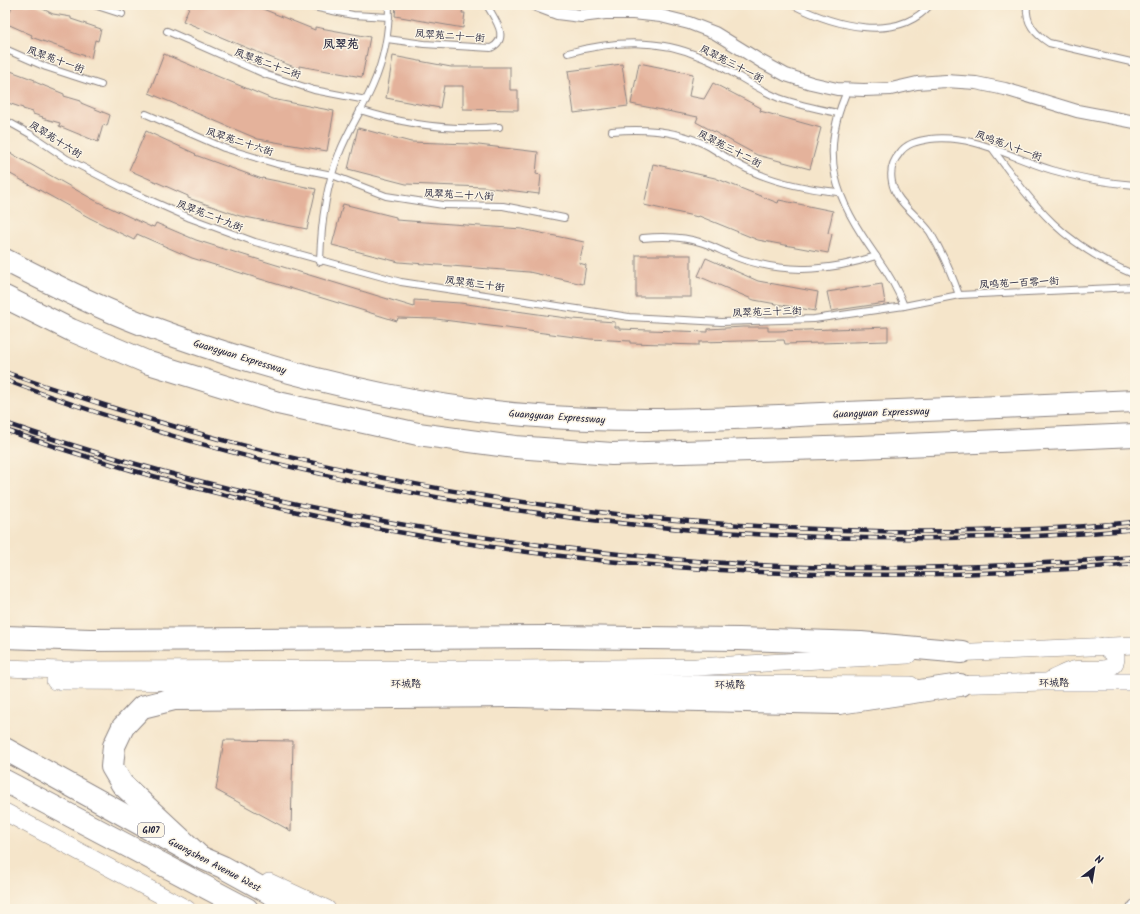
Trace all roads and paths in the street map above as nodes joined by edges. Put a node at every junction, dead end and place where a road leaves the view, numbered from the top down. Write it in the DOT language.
graph roads {
  1 [pos="94,5"];
  2 [pos="303,5"];
  3 [pos="389,5"];
  4 [pos="487,5"];
  5 [pos="536,5"];
  6 [pos="793,5"];
  7 [pos="930,5"];
  8 [pos="1027,5"];
  9 [pos="605,9"];
  10 [pos="122,14"];
  11 [pos="389,17"];
  12 [pos="167,31"];
  13 [pos="387,39"];
  14 [pos="5,49"];
  15 [pos="568,53"];
  16 [pos="1135,63"];
  17 [pos="102,85"];
  18 [pos="848,89"];
  19 [pos="366,100"];
  20 [pos="360,110"];
  21 [pos="838,113"];
  22 [pos="146,114"];
  23 [pos="5,120"];
  24 [pos="1135,122"];
  25 [pos="498,127"];
  26 [pos="612,131"];
  27 [pos="992,148"];
  28 [pos="97,175"];
  29 [pos="332,175"];
  30 [pos="1135,185"];
  31 [pos="838,192"];
  32 [pos="564,218"];
  33 [pos="643,238"];
  34 [pos="876,256"];
  35 [pos="5,260"];
  36 [pos="320,262"];
  37 [pos="1135,275"];
  38 [pos="1135,287"];
  39 [pos="959,295"];
  40 [pos="5,297"];
  41 [pos="904,306"];
  42 [pos="629,316"];
  43 [pos="1135,401"];
  44 [pos="1135,435"];
  45 [pos="5,637"];
  46 [pos="1135,645"];
  47 [pos="1104,646"];
  48 [pos="962,652"];
  49 [pos="5,668"];
  50 [pos="325,676"];
  51 [pos="5,680"];
  52 [pos="1044,682"];
  53 [pos="1135,682"];
  54 [pos="960,685"];
  55 [pos="5,749"];
  56 [pos="5,781"];
  57 [pos="5,812"];
  58 [pos="200,857"];
  59 [pos="223,867"];
  60 [pos="1135,906"];
  61 [pos="187,909"];
  62 [pos="247,909"];
  63 [pos="299,909"];
  64 [pos="327,909"];
  65 [pos="1133,909"];
  1 -- 10 [label="lane"];
  2 -- 11 [label="lane"];
  3 -- 11 [label="lane"];
  4 -- 13 [label="lane, 凤翠苑二十一街"];
  5 -- 9 [label="street"];
  6 -- 7 [label="lane"];
  8 -- 16 [label="lane"];
  9 -- 18 [label="street"];
  11 -- 13 [label="lane"];
  12 -- 19 [label="lane, 凤翠苑二十二街"];
  13 -- 19 [label="lane"];
  14 -- 17 [label="lane, 凤翠苑十一街"];
  15 -- 21 [label="lane, 凤翠苑三十一街"];
  18 -- 21 [label="lane"];
  18 -- 24 [label="street"];
  19 -- 20 [label="lane"];
  20 -- 25 [label="lane"];
  20 -- 29 [label="lane"];
  21 -- 31 [label="lane"];
  22 -- 29 [label="lane, 凤翠苑二十六街"];
  23 -- 28 [label="lane, 凤翠苑十六街"];
  26 -- 31 [label="lane, 凤翠苑三十二街"];
  27 -- 30 [label="lane, 凤鸣苑八十一街"];
  27 -- 37 [label="lane"];
  27 -- 39 [label="lane, 凤鸣苑八十一街"];
  28 -- 36 [label="lane, 凤翠苑二十九街"];
  29 -- 32 [label="lane, 凤翠苑二十八街"];
  29 -- 36 [label="lane"];
  31 -- 34 [label="lane"];
  33 -- 34 [label="lane"];
  34 -- 41 [label="lane"];
  35 -- 43 [label="highway, Guangyuan Expressway"];
  36 -- 42 [label="lane, 凤翠苑三十街"];
  38 -- 39 [label="lane, 凤鸣苑一百零一街"];
  39 -- 41 [label="lane, 凤鸣苑一百零一街"];
  40 -- 44 [label="highway"];
  41 -- 42 [label="lane, 凤翠苑三十三街"];
  45 -- 48 [label="highway"];
  46 -- 47 [label="main road, 环城路"];
  47 -- 48 [label="main road, 环城路"];
  47 -- 52 [label="main road"];
  48 -- 50 [label="main road, 环城路"];
  49 -- 50 [label="main road"];
  50 -- 51 [label="main road"];
  50 -- 54 [label="main road, 环城路"];
  52 -- 53 [label="main road, 环城路"];
  52 -- 54 [label="main road, 环城路"];
  54 -- 58 [label="highway"];
  55 -- 58 [label="highway, Guangshen Avenue West / G107"];
  56 -- 62 [label="highway, G107"];
  57 -- 61 [label="main road"];
  58 -- 59 [label="highway, Guangshen Avenue West / G107"];
  59 -- 63 [label="highway, Guangshen Avenue West / G107"];
  59 -- 64 [label="main road"];
  60 -- 65 [label="street"];
}
